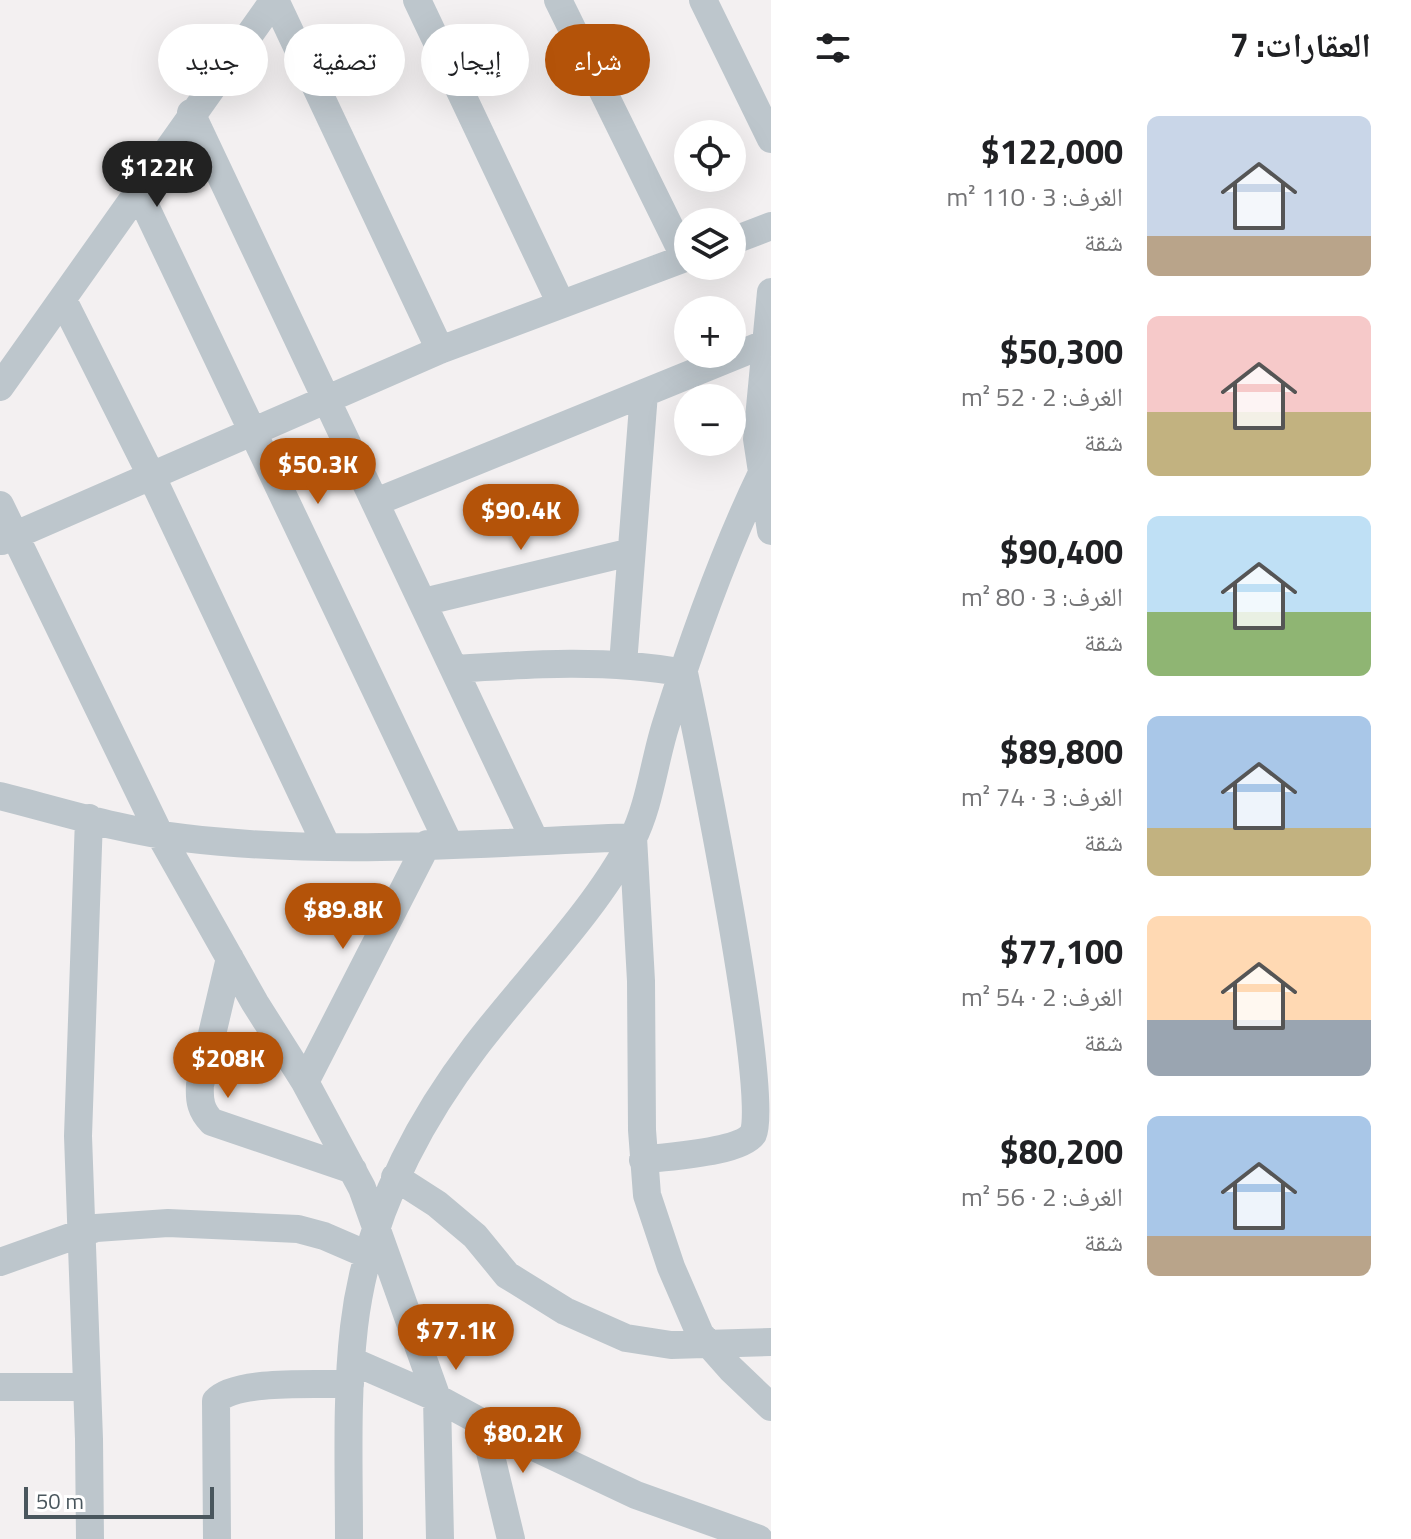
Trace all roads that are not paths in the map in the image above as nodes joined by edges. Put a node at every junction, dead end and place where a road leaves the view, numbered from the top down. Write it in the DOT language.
graph roads {
  1 [pos="274,0"];
  2 [pos="417,0"];
  3 [pos="558,0"];
  4 [pos="703,0"];
  5 [pos="191,113"];
  6 [pos="771,139"];
  7 [pos="138,191"];
  8 [pos="771,226"];
  9 [pos="674,232"];
  10 [pos="746,236"];
  11 [pos="674,263"];
  12 [pos="771,292"];
  13 [pos="63,300"];
  14 [pos="561,304"];
  15 [pos="767,343"];
  16 [pos="440,350"];
  17 [pos="0,387"];
  18 [pos="644,393"];
  19 [pos="328,401"];
  20 [pos="255,433"];
  21 [pos="764,455"];
  22 [pos="152,477"];
  23 [pos="376,502"];
  24 [pos="0,505"];
  25 [pos="771,531"];
  26 [pos="8,539"];
  27 [pos="631,552"];
  28 [pos="423,602"];
  29 [pos="623,664"];
  30 [pos="455,669"];
  31 [pos="684,673"];
  32 [pos="0,796"];
  33 [pos="89,818"];
  34 [pos="159,833"];
  35 [pos="633,837"];
  36 [pos="535,841"];
  37 [pos="438,844"];
  38 [pos="327,847"];
  39 [pos="230,958"];
  40 [pos="305,1082"];
  41 [pos="643,1160"];
  42 [pos="353,1170"];
  43 [pos="395,1177"];
  44 [pos="377,1223"];
  45 [pos="82,1231"];
  46 [pos="368,1255"];
  47 [pos="0,1262"];
  48 [pos="771,1342"];
  49 [pos="708,1345"];
  50 [pos="351,1372"];
  51 [pos="0,1387"];
  52 [pos="87,1387"];
  53 [pos="437,1398"];
  54 [pos="771,1407"];
  55 [pos="483,1423"];
  56 [pos="90,1539"];
  57 [pos="217,1539"];
  58 [pos="349,1539"];
  59 [pos="440,1539"];
  60 [pos="511,1539"];
  61 [pos="759,1539"];
  1 -- 5 [label="street"];
  1 -- 16 [label="street"];
  2 -- 14 [label="street"];
  3 -- 9 [label="street"];
  4 -- 6 [label="street"];
  5 -- 7 [label="street"];
  5 -- 19 [label="street"];
  7 -- 13 [label="street"];
  7 -- 20 [label="street"];
  8 -- 10 [label="street"];
  11 -- 14 [label="street"];
  12 -- 15 [label="street"];
  13 -- 17 [label="street"];
  13 -- 22 [label="street"];
  14 -- 16 [label="street"];
  15 -- 18 [label="street"];
  15 -- 21 [label="street"];
  16 -- 19 [label="street"];
  18 -- 23 [label="street"];
  18 -- 27 [label="street"];
  19 -- 20 [label="street"];
  19 -- 23 [label="street"];
  20 -- 22 [label="street"];
  20 -- 37 [label="street"];
  21 -- 25 [label="street"];
  21 -- 31 [label="street"];
  22 -- 26 [label="street"];
  22 -- 38 [label="street"];
  23 -- 28 [label="street"];
  24 -- 26 [label="street"];
  26 -- 34 [label="street"];
  27 -- 28 [label="street"];
  27 -- 29 [label="street"];
  28 -- 30 [label="street"];
  29 -- 30 [label="street"];
  29 -- 31 [label="street"];
  30 -- 36 [label="street"];
  31 -- 35 [label="street"];
  31 -- 41 [label="street"];
  32 -- 33 [label="street"];
  33 -- 34 [label="street"];
  33 -- 45 [label="street"];
  34 -- 38 [label="street"];
  34 -- 39 [label="street"];
  35 -- 36 [label="street"];
  35 -- 41 [label="street"];
  35 -- 43 [label="street"];
  36 -- 37 [label="street"];
  37 -- 38 [label="street"];
  37 -- 40 [label="street"];
  39 -- 40 [label="street"];
  39 -- 42 [label="street"];
  40 -- 42 [label="street"];
  41 -- 49 [label="street"];
  42 -- 44 [label="street"];
  43 -- 44 [label="street"];
  43 -- 49 [label="street"];
  44 -- 46 [label="street"];
  44 -- 53 [label="street"];
  45 -- 46 [label="street"];
  45 -- 47 [label="street"];
  45 -- 52 [label="street"];
  46 -- 50 [label="street"];
  48 -- 49 [label="street"];
  49 -- 54 [label="street"];
  50 -- 53 [label="street"];
  50 -- 57 [label="street"];
  50 -- 58 [label="street"];
  51 -- 52 [label="street"];
  52 -- 56 [label="street"];
  53 -- 55 [label="street"];
  53 -- 59 [label="street"];
  55 -- 60 [label="street"];
  55 -- 61 [label="street"];
}
